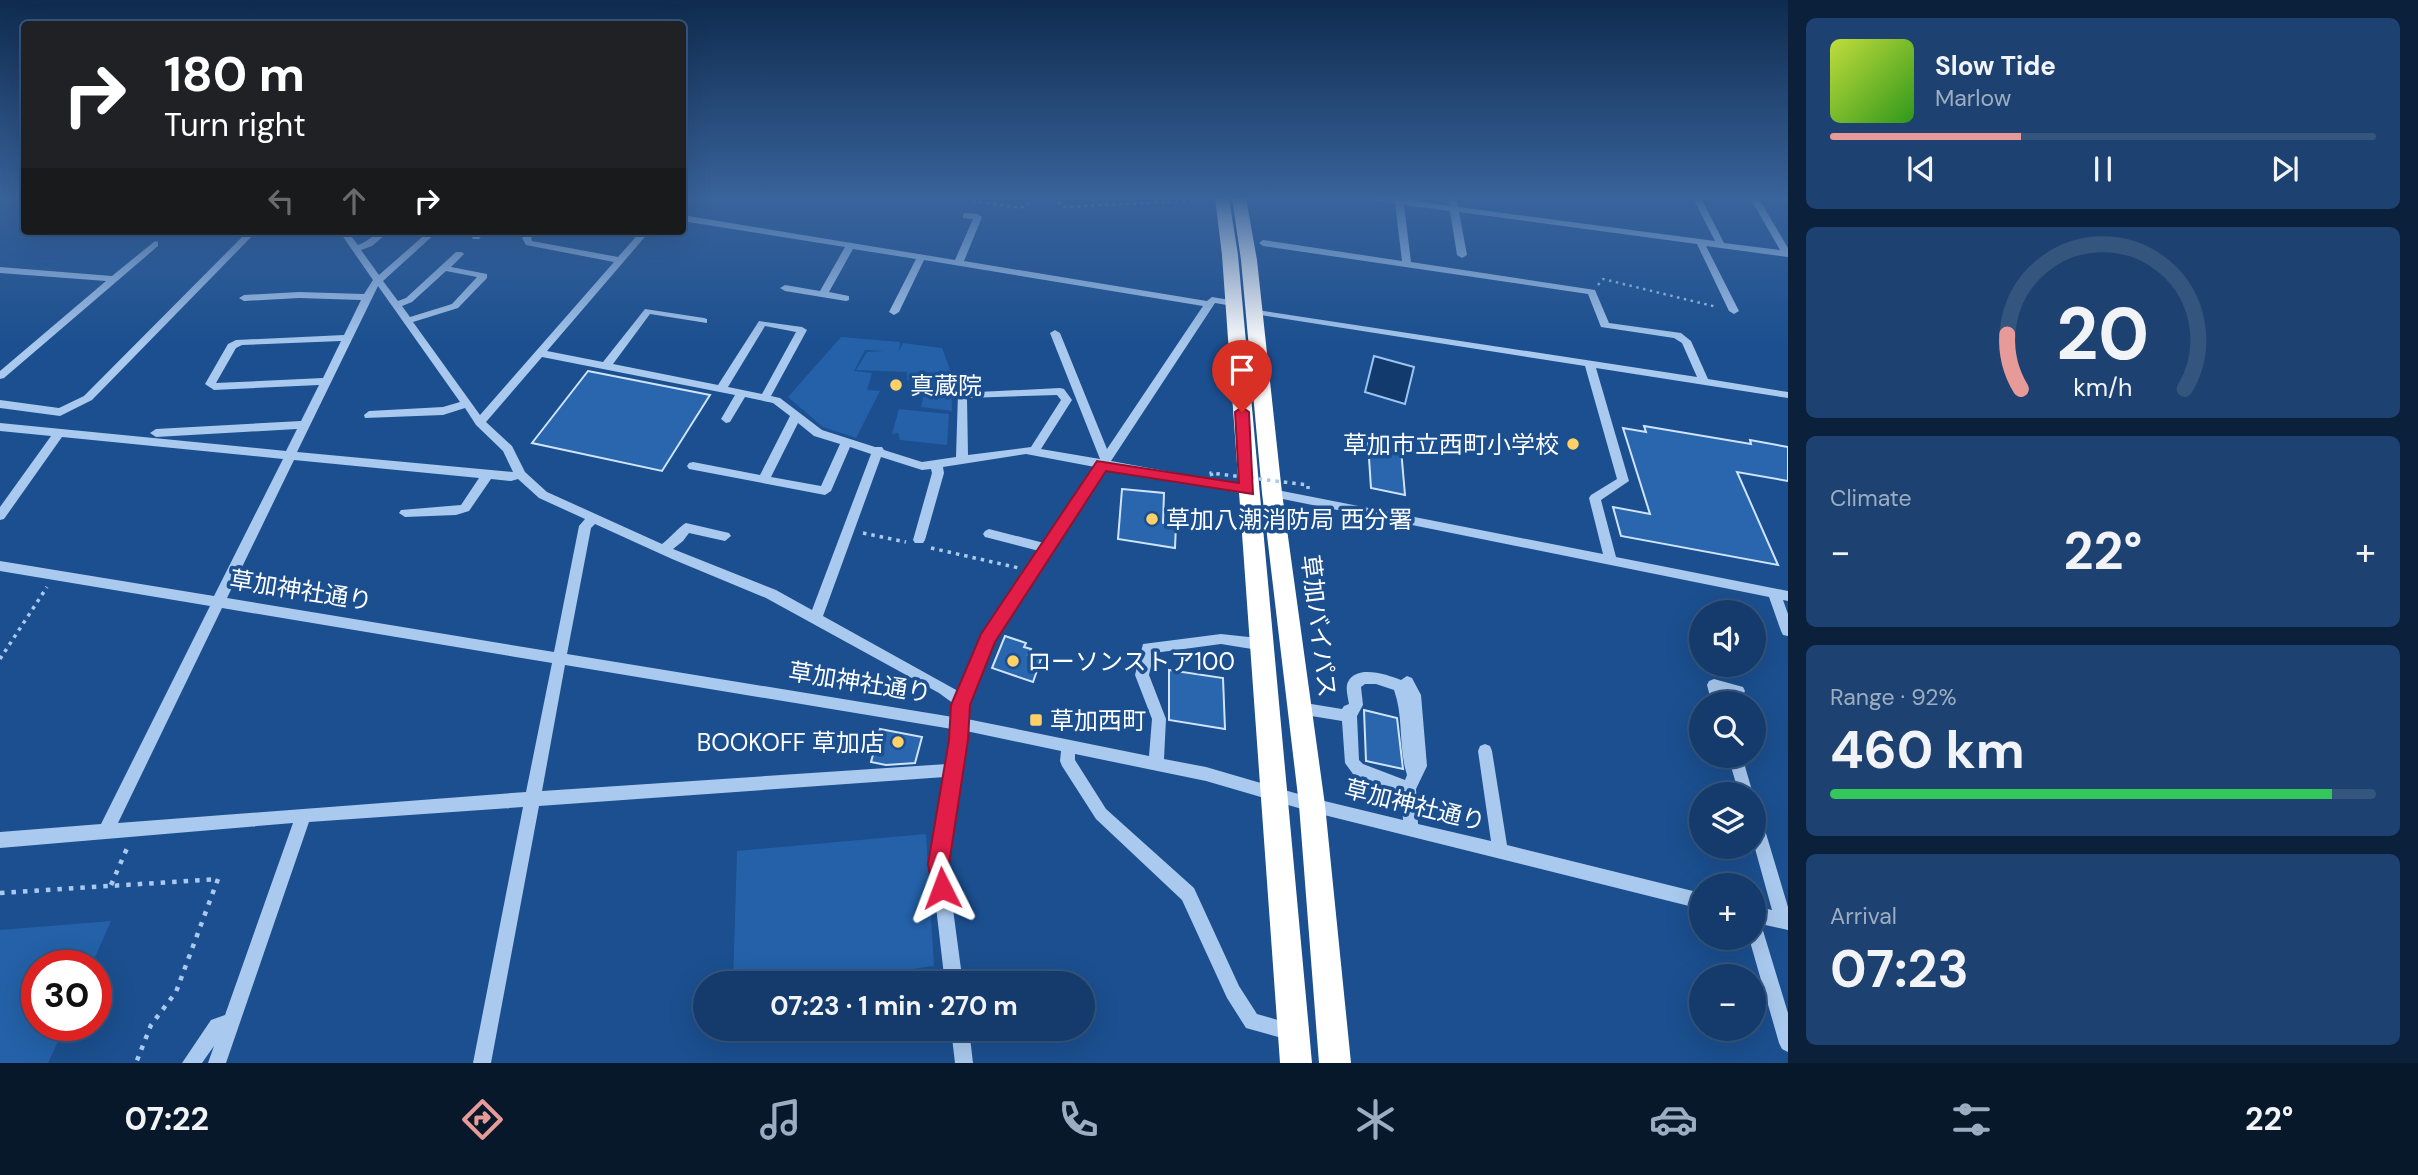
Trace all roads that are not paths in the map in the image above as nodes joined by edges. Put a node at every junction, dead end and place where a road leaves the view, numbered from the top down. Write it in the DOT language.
graph roads {
  1 [pos="151,248"];
  2 [pos="237,248"];
  3 [pos="360,248"];
  4 [pos="415,248"];
  5 [pos="554,248"];
  6 [pos="631,248"];
  7 [pos="849,248"];
  8 [pos="859,248"];
  9 [pos="965,248"];
  10 [pos="1224,248"];
  11 [pos="1246,248"];
  12 [pos="1294,248"];
  13 [pos="1404,248"];
  14 [pos="1461,248"];
  15 [pos="1703,248"];
  16 [pos="1740,248"];
  17 [pos="356,249"];
  18 [pos="459,254"];
  19 [pos="1788,254"];
  20 [pos="1462,255"];
  21 [pos="920,258"];
  22 [pos="620,260"];
  23 [pos="958,264"];
  24 [pos="1406,264"];
  25 [pos="443,268"];
  26 [pos="0,270"];
  27 [pos="114,279"];
  28 [pos="377,280"];
  29 [pos="785,288"];
  30 [pos="823,295"];
  31 [pos="367,297"];
  32 [pos="244,298"];
  33 [pos="846,298"];
  34 [pos="1233,303"];
  35 [pos="1209,304"];
  36 [pos="396,305"];
  37 [pos="1254,311"];
  38 [pos="1734,311"];
  39 [pos="894,312"];
  40 [pos="407,321"];
  41 [pos="704,321"];
  42 [pos="1055,333"];
  43 [pos="348,338"];
  44 [pos="540,353"];
  45 [pos="1590,364"];
  46 [pos="606,367"];
  47 [pos="0,376"];
  48 [pos="325,382"];
  49 [pos="1704,382"];
  50 [pos="721,389"];
  51 [pos="741,393"];
  52 [pos="1788,395"];
  53 [pos="765,397"];
  54 [pos="0,404"];
  55 [pos="467,404"];
  56 [pos="369,415"];
  57 [pos="796,415"];
  58 [pos="726,419"];
  59 [pos="480,422"];
  60 [pos="303,425"];
  61 [pos="0,427"];
  62 [pos="59,433"];
  63 [pos="156,433"];
  64 [pos="846,442"];
  65 [pos="878,450"];
  66 [pos="1034,451"];
  67 [pos="289,456"];
  68 [pos="961,459"];
  69 [pos="1104,462"];
  70 [pos="936,463"];
  71 [pos="693,466"];
  72 [pos="488,474"];
  73 [pos="520,474"];
  74 [pos="764,479"];
  75 [pos="1247,490"];
  76 [pos="1272,493"];
  77 [pos="404,513"];
  78 [pos="0,516"];
  79 [pos="594,518"];
  80 [pos="989,534"];
  81 [pos="725,536"];
  82 [pos="921,544"];
  83 [pos="1047,548"];
  84 [pos="663,551"];
  85 [pos="1611,562"];
  86 [pos="0,566"];
  87 [pos="1781,595"];
  88 [pos="217,602"];
  89 [pos="816,617"];
  90 [pos="1788,631"];
  91 [pos="1258,644"];
  92 [pos="560,657"];
  93 [pos="1407,682"];
  94 [pos="1716,691"];
  95 [pos="1738,691"];
  96 [pos="961,701"];
  97 [pos="1299,708"];
  98 [pos="1349,708"];
  99 [pos="959,724"];
  100 [pos="1069,745"];
  101 [pos="1485,751"];
  102 [pos="1156,764"];
  103 [pos="952,770"];
  104 [pos="1412,782"];
  105 [pos="1272,792"];
  106 [pos="531,798"];
  107 [pos="1312,805"];
  108 [pos="304,815"];
  109 [pos="1411,829"];
  110 [pos="106,831"];
  111 [pos="0,840"];
  112 [pos="1133,846"];
  113 [pos="1500,851"];
  114 [pos="1766,858"];
  115 [pos="1689,898"];
  116 [pos="1766,917"];
  117 [pos="1786,922"];
  118 [pos="1761,950"];
  119 [pos="952,971"];
  120 [pos="1226,975"];
  121 [pos="231,1022"];
  122 [pos="1293,1032"];
  123 [pos="961,1041"];
  124 [pos="1788,1043"];
  125 [pos="191,1063"];
  126 [pos="217,1063"];
  127 [pos="482,1063"];
  128 [pos="964,1063"];
  129 [pos="1296,1063"];
  130 [pos="1335,1063"];
  1 -- 27 [label="street"];
  2 -- 54 [label="street"];
  3 -- 17 [label="street"];
  4 -- 28 [label="street"];
  5 -- 22 [label="street"];
  6 -- 22 [label="street"];
  7 -- 30 [label="street"];
  8 -- 21 [label="street"];
  9 -- 23 [label="street"];
  10 -- 34 [label="highway"];
  11 -- 37 [label="highway, 草加バイパス"];
  12 -- 24 [label="street"];
  13 -- 24 [label="street"];
  14 -- 20 [label="street"];
  15 -- 38 [label="street"];
  16 -- 19 [label="street"];
  17 -- 28 [label="street"];
  18 -- 25 [label="street"];
  21 -- 23 [label="street"];
  21 -- 39 [label="street"];
  22 -- 44 [label="street"];
  23 -- 35 [label="street"];
  24 -- 49 [label="street"];
  25 -- 36 [label="street"];
  25 -- 40 [label="street"];
  26 -- 27 [label="street"];
  27 -- 47 [label="street"];
  28 -- 31 [label="street"];
  28 -- 36 [label="street"];
  29 -- 30 [label="street"];
  30 -- 33 [label="street"];
  31 -- 32 [label="street"];
  31 -- 43 [label="street"];
  34 -- 35 [label="street"];
  34 -- 75 [label="highway"];
  35 -- 69 [label="street"];
  36 -- 40 [label="street"];
  37 -- 45 [label="street"];
  37 -- 76 [label="highway, 草加バイパス"];
  40 -- 55 [label="street"];
  41 -- 46 [label="street"];
  42 -- 69 [label="street"];
  43 -- 48 [label="street"];
  43 -- 48 [label="street"];
  44 -- 46 [label="street"];
  44 -- 59 [label="street"];
  45 -- 49 [label="street"];
  45 -- 85 [label="street"];
  46 -- 50 [label="street"];
  48 -- 60 [label="street"];
  49 -- 52 [label="street"];
  50 -- 51 [label="street"];
  50 -- 53 [label="street"];
  51 -- 53 [label="street"];
  51 -- 58 [label="street"];
  53 -- 57 [label="street"];
  55 -- 56 [label="street"];
  55 -- 59 [label="street"];
  57 -- 64 [label="street"];
  57 -- 74 [label="street"];
  59 -- 73 [label="street"];
  60 -- 63 [label="street"];
  60 -- 67 [label="street"];
  61 -- 62 [label="street"];
  62 -- 67 [label="street"];
  62 -- 78 [label="street"];
  64 -- 65 [label="street"];
  64 -- 74 [label="street"];
  65 -- 70 [label="street"];
  65 -- 89 [label="street"];
  66 -- 68 [label="street"];
  66 -- 68 [label="street"];
  66 -- 69 [label="street"];
  67 -- 72 [label="street"];
  67 -- 88 [label="street"];
  68 -- 70 [label="street"];
  69 -- 75 [label="street"];
  69 -- 83 [label="street"];
  70 -- 82 [label="street"];
  71 -- 74 [label="street"];
  72 -- 73 [label="street"];
  72 -- 77 [label="street"];
  73 -- 79 [label="street"];
  75 -- 91 [label="highway"];
  76 -- 85 [label="street"];
  76 -- 97 [label="highway, 草加バイパス"];
  79 -- 84 [label="street"];
  79 -- 92 [label="street"];
  80 -- 83 [label="street"];
  81 -- 84 [label="street"];
  83 -- 96 [label="street"];
  84 -- 89 [label="street"];
  85 -- 87 [label="street"];
  86 -- 88 [label="street, 草加神社通り"];
  87 -- 90 [label="street"];
  88 -- 92 [label="street, 草加神社通り"];
  88 -- 110 [label="street"];
  89 -- 96 [label="street"];
  91 -- 102 [label="street"];
  91 -- 105 [label="highway"];
  92 -- 99 [label="street, 草加神社通り"];
  92 -- 106 [label="street"];
  93 -- 104 [label="street"];
  94 -- 95 [label="street"];
  96 -- 99 [label="street"];
  97 -- 98 [label="street"];
  97 -- 107 [label="highway, 草加バイパス"];
  98 -- 104 [label="street"];
  98 -- 104 [label="street"];
  99 -- 100 [label="street, 草加神社通り"];
  99 -- 103 [label="street"];
  100 -- 102 [label="street, 草加神社通り"];
  100 -- 112 [label="street"];
  101 -- 113 [label="street"];
  102 -- 105 [label="street, 草加神社通り"];
  103 -- 106 [label="street"];
  103 -- 119 [label="street"];
  104 -- 109 [label="street"];
  105 -- 107 [label="street, 草加神社通り"];
  105 -- 122 [label="highway"];
  106 -- 108 [label="street"];
  106 -- 127 [label="street"];
  107 -- 109 [label="street, 草加神社通り"];
  107 -- 130 [label="highway, 草加バイパス"];
  108 -- 110 [label="street"];
  108 -- 121 [label="street"];
  109 -- 113 [label="street, 草加神社通り"];
  110 -- 111 [label="street"];
  112 -- 120 [label="street"];
  113 -- 115 [label="street, 草加神社通り"];
  114 -- 117 [label="street"];
  116 -- 117 [label="street"];
  118 -- 124 [label="street"];
  120 -- 122 [label="street"];
  121 -- 125 [label="street"];
  121 -- 126 [label="street"];
  122 -- 129 [label="highway"];
  123 -- 128 [label="street"];
}
